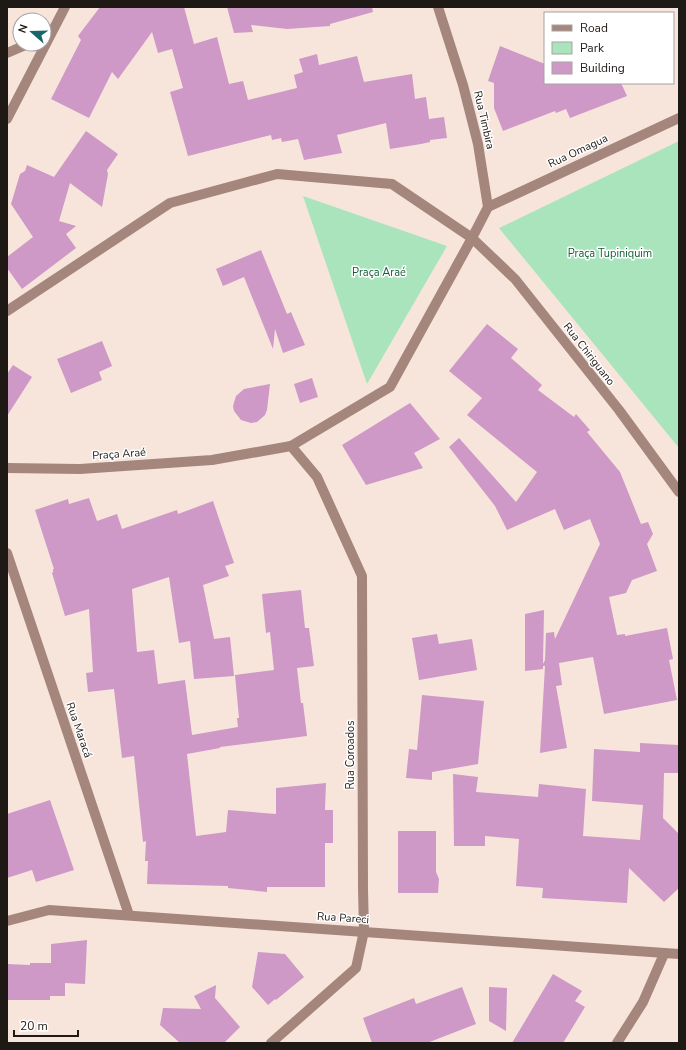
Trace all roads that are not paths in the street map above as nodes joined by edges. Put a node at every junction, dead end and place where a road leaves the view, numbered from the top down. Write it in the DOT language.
graph roads {
  1 [pos="65,7"];
  2 [pos="438,7"];
  3 [pos="52,28"];
  4 [pos="39,52"];
  5 [pos="679,118"];
  6 [pos="7,119"];
  7 [pos="488,207"];
  8 [pos="472,238"];
  9 [pos="7,312"];
  10 [pos="291,446"];
  11 [pos="7,468"];
  12 [pos="679,492"];
  13 [pos="7,553"];
  14 [pos="129,915"];
  15 [pos="7,921"];
  16 [pos="364,931"];
  17 [pos="664,954"];
  18 [pos="679,954"];
  19 [pos="271,1043"];
  20 [pos="617,1043"];
  1 -- 3 [label="street"];
  2 -- 7 [label="street, Rua Timbira"];
  4 -- 6 [label="street"];
  5 -- 7 [label="street, Rua Omagua"];
  7 -- 8 [label="street"];
  8 -- 9 [label="street"];
  8 -- 10 [label="street, Praça Araé"];
  8 -- 12 [label="street, Rua Chiriguano"];
  10 -- 11 [label="street, Praça Araé"];
  10 -- 16 [label="street, Rua Coroados"];
  13 -- 14 [label="street, Rua Maracá"];
  14 -- 15 [label="street, Rua Pareci"];
  14 -- 16 [label="street, Rua Pareci"];
  16 -- 17 [label="street, Rua Pareci"];
  16 -- 19 [label="street, Rua Coroados"];
  17 -- 18 [label="street, Rua Pareci"];
  17 -- 20 [label="street"];
}
